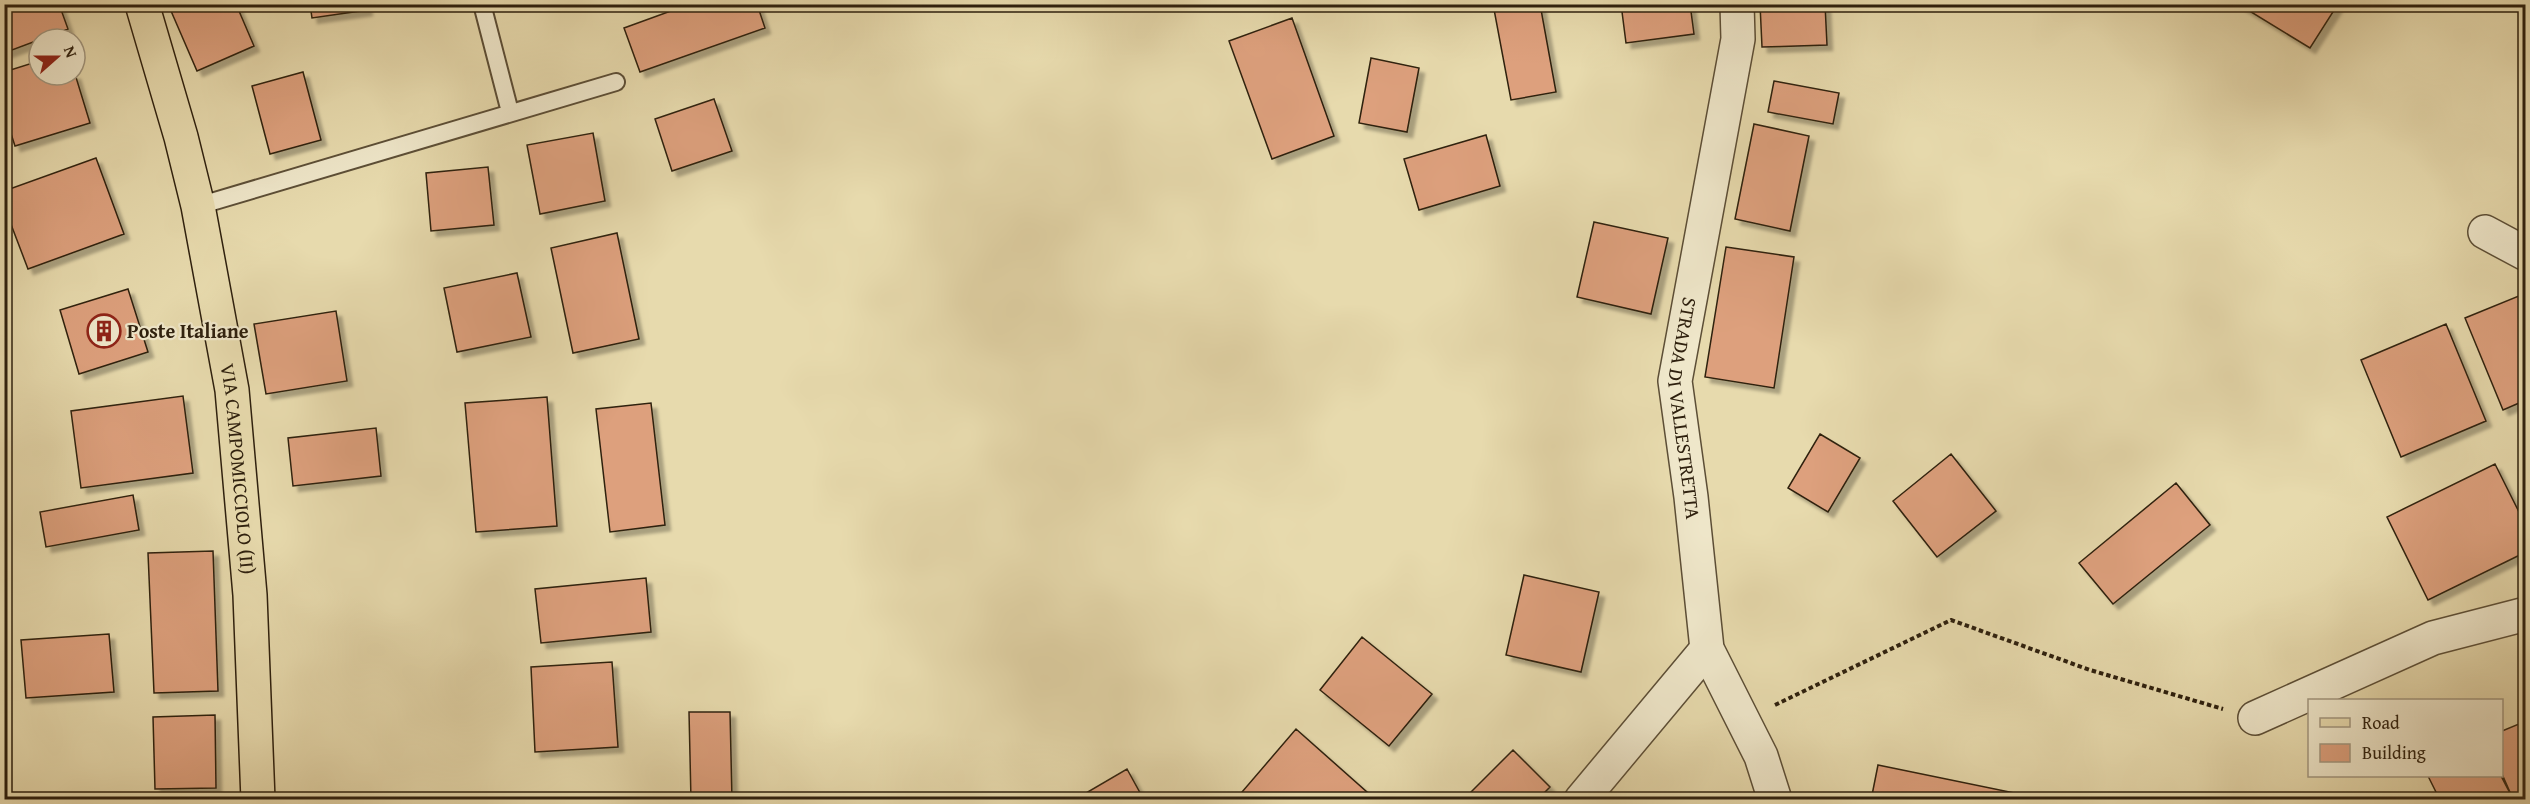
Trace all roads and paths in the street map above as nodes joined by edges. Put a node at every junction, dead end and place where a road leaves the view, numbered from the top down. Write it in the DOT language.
graph roads {
  1 [pos="142,4"];
  2 [pos="482,4"];
  3 [pos="1737,4"];
  4 [pos="616,82"];
  5 [pos="510,112"];
  6 [pos="198,206"];
  7 [pos="2485,232"];
  8 [pos="2526,254"];
  9 [pos="2526,614"];
  10 [pos="1707,649"];
  11 [pos="2255,718"];
  12 [pos="1743,721"];
  13 [pos="258,800"];
  14 [pos="1581,800"];
  15 [pos="1774,800"];
  1 -- 6 [label="main road, VIA CAMPOMICCIOLO (II)"];
  2 -- 5 [label="lane"];
  3 -- 10 [label="street, STRADA DI VALLESTRETTA"];
  4 -- 5 [label="lane"];
  5 -- 6 [label="lane"];
  6 -- 13 [label="main road, VIA CAMPOMICCIOLO (II)"];
  7 -- 8 [label="street"];
  9 -- 11 [label="street"];
  10 -- 12 [label="street, STRADA DI VALLESTRETTA"];
  10 -- 14 [label="street"];
  11 -- 12 [label="path"];
  12 -- 15 [label="street, STRADA DI VALLESTRETTA"];
}
